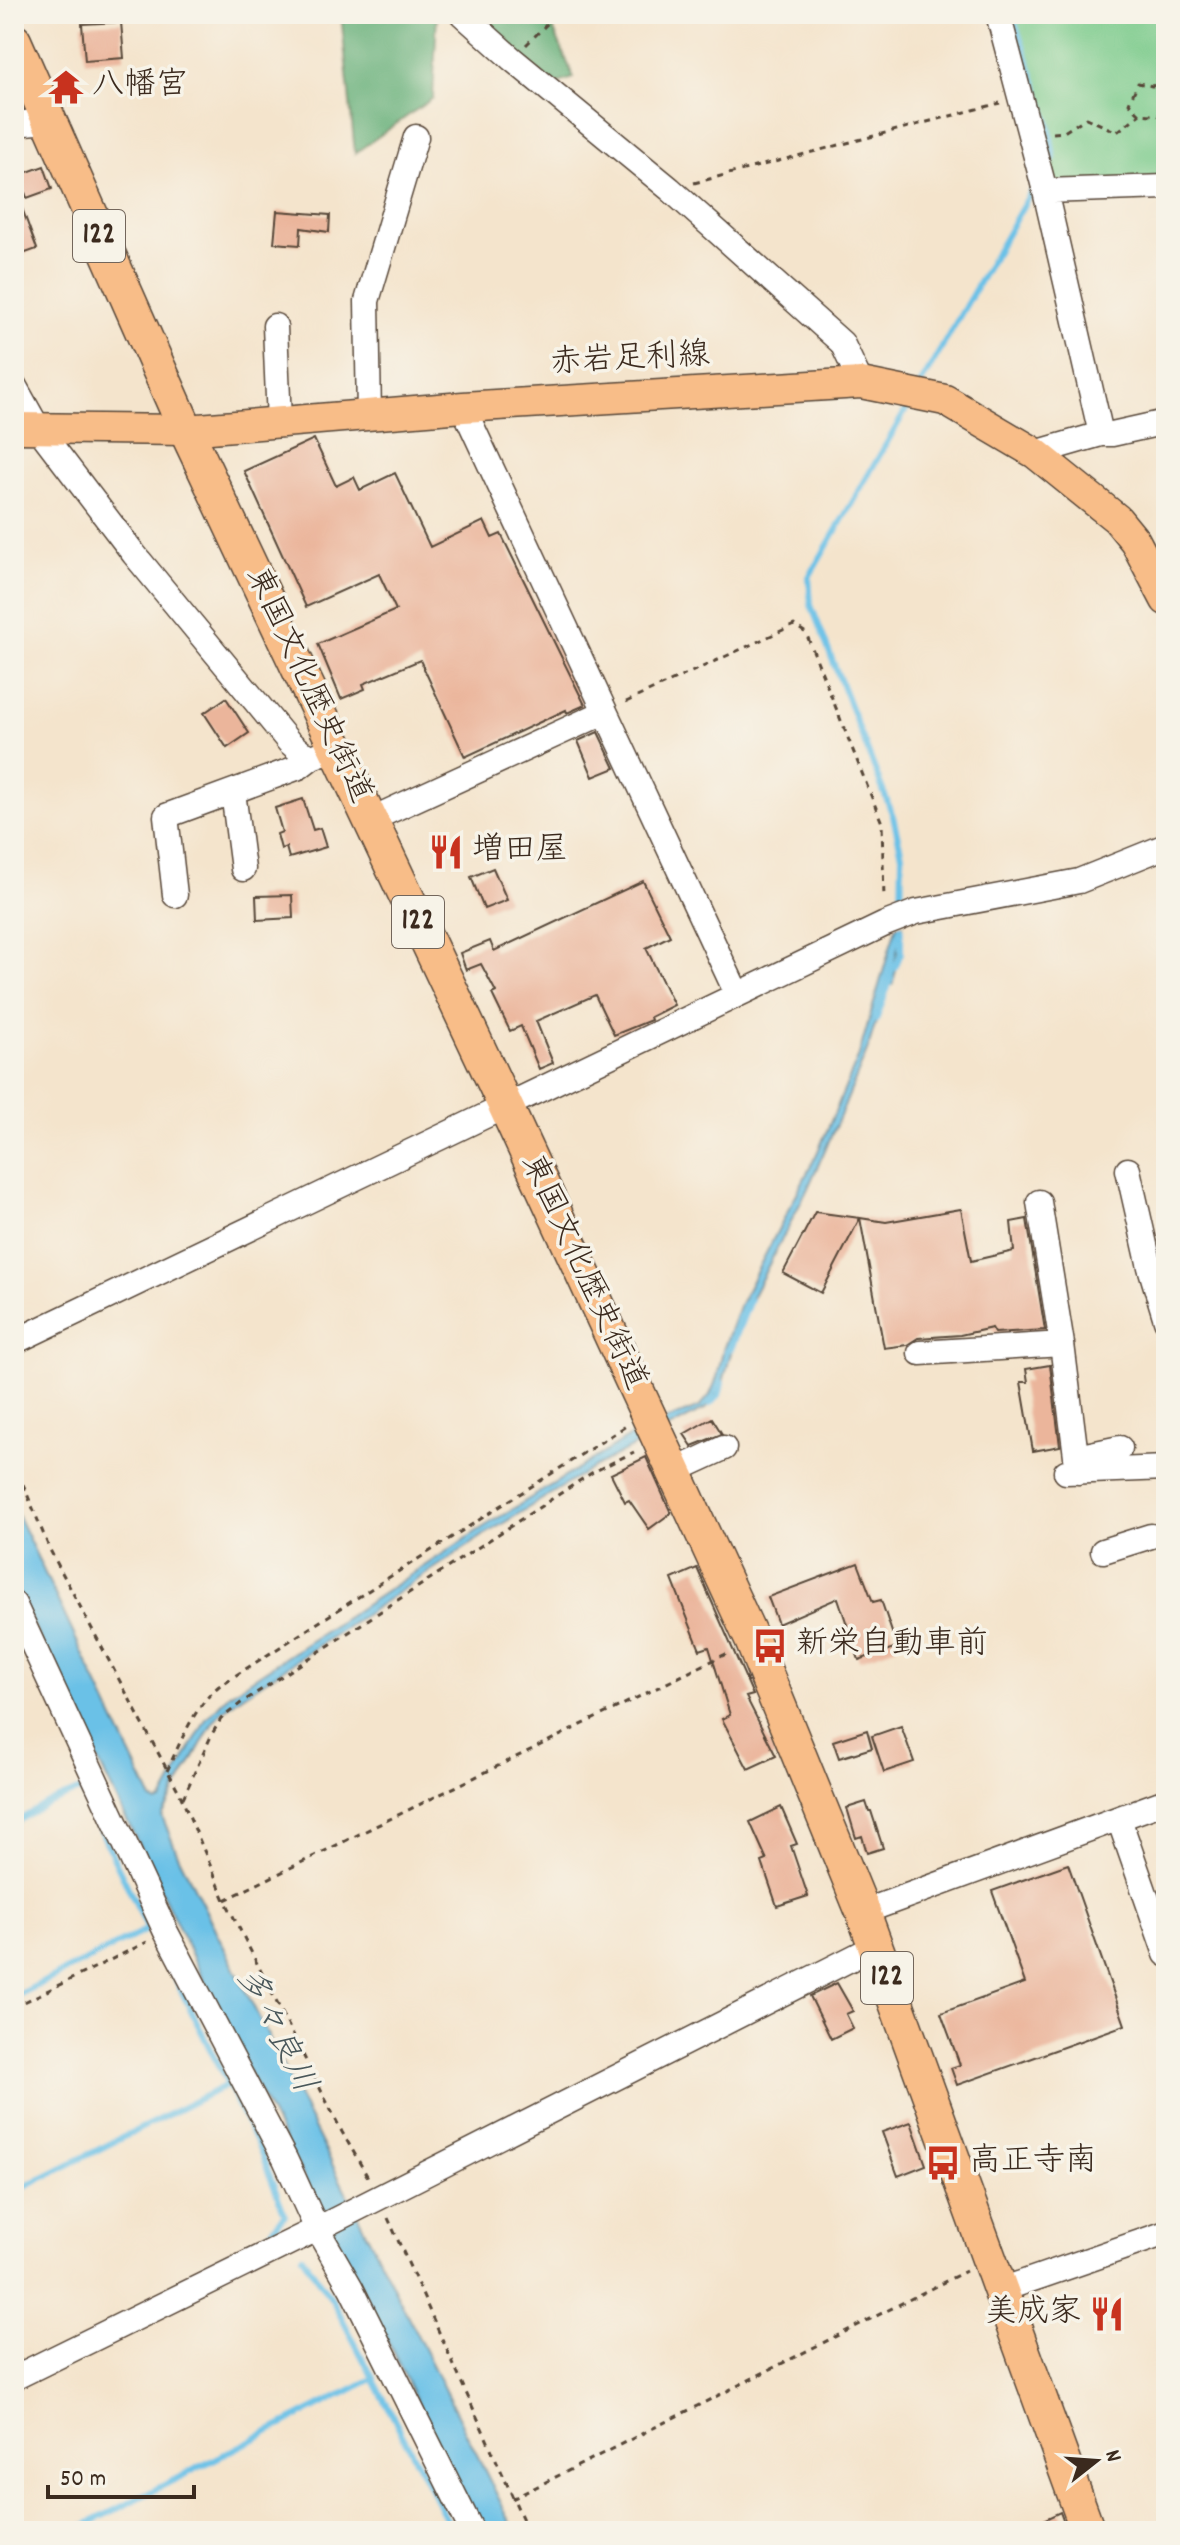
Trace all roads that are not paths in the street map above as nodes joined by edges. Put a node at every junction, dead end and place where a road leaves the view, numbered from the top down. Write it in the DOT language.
graph roads {
  1 [pos="462,14"];
  2 [pos="998,14"];
  3 [pos="14,41"];
  4 [pos="48,121"];
  5 [pos="14,124"];
  6 [pos="416,137"];
  7 [pos="1166,187"];
  8 [pos="1045,191"];
  9 [pos="275,326"];
  10 [pos="861,383"];
  11 [pos="14,385"];
  12 [pos="463,407"];
  13 [pos="369,415"];
  14 [pos="279,422"];
  15 [pos="1166,422"];
  16 [pos="26,428"];
  17 [pos="186,430"];
  18 [pos="1101,434"];
  19 [pos="1035,453"];
  20 [pos="1166,600"];
  21 [pos="605,712"];
  22 [pos="324,753"];
  23 [pos="233,792"];
  24 [pos="370,820"];
  25 [pos="1166,846"];
  26 [pos="243,869"];
  27 [pos="175,895"];
  28 [pos="737,994"];
  29 [pos="505,1105"];
  30 [pos="1128,1170"];
  31 [pos="1039,1202"];
  32 [pos="1158,1267"];
  33 [pos="1166,1320"];
  34 [pos="14,1342"];
  35 [pos="1062,1344"];
  36 [pos="920,1353"];
  37 [pos="724,1448"];
  38 [pos="1120,1448"];
  39 [pos="1073,1467"];
  40 [pos="1166,1468"];
  41 [pos="674,1471"];
  42 [pos="1151,1536"];
  43 [pos="1103,1551"];
  44 [pos="14,1604"];
  45 [pos="1166,1801"];
  46 [pos="1119,1819"];
  47 [pos="863,1912"];
  48 [pos="876,1946"];
  49 [pos="1166,1954"];
  50 [pos="319,2227"];
  51 [pos="1166,2233"];
  52 [pos="1001,2290"];
  53 [pos="14,2378"];
  54 [pos="472,2531"];
  55 [pos="1088,2531"];
  1 -- 10 [label="street"];
  2 -- 8 [label="street"];
  3 -- 4 [label="highway, 東国文化歴史街道 / 122"];
  4 -- 5 [label="street"];
  4 -- 17 [label="highway, 東国文化歴史街道 / 122"];
  6 -- 13 [label="street"];
  7 -- 8 [label="street"];
  8 -- 18 [label="street"];
  9 -- 14 [label="street"];
  10 -- 12 [label="main road, 赤岩足利線"];
  10 -- 19 [label="main road, 赤岩足利線"];
  11 -- 16 [label="street"];
  12 -- 13 [label="main road, 赤岩足利線"];
  12 -- 21 [label="street"];
  13 -- 14 [label="main road, 赤岩足利線"];
  14 -- 17 [label="main road, 赤岩足利線"];
  15 -- 18 [label="street"];
  16 -- 17 [label="main road, 赤岩足利線"];
  16 -- 22 [label="street"];
  17 -- 22 [label="highway, 東国文化歴史街道 / 122"];
  18 -- 19 [label="street"];
  19 -- 20 [label="main road, 赤岩足利線"];
  21 -- 24 [label="street"];
  21 -- 28 [label="street"];
  22 -- 23 [label="street"];
  22 -- 24 [label="highway, 東国文化歴史街道 / 122"];
  23 -- 26 [label="street"];
  23 -- 27 [label="street"];
  24 -- 29 [label="highway, 東国文化歴史街道 / 122"];
  25 -- 28 [label="street"];
  28 -- 29 [label="street"];
  29 -- 34 [label="street"];
  29 -- 41 [label="highway, 東国文化歴史街道 / 122"];
  30 -- 32 [label="street"];
  31 -- 35 [label="street"];
  32 -- 33 [label="street"];
  35 -- 36 [label="street"];
  35 -- 39 [label="street"];
  37 -- 41 [label="street"];
  38 -- 39 [label="street"];
  39 -- 40 [label="street"];
  41 -- 47 [label="highway, 東国文化歴史街道 / 122"];
  42 -- 43 [label="street"];
  44 -- 50 [label="street"];
  45 -- 46 [label="street"];
  46 -- 47 [label="street"];
  46 -- 49 [label="street"];
  47 -- 48 [label="highway, 東国文化歴史街道 / 122"];
  48 -- 50 [label="street"];
  48 -- 52 [label="highway, 東国文化歴史街道 / 122"];
  50 -- 53 [label="street"];
  50 -- 54 [label="street"];
  51 -- 52 [label="street"];
  52 -- 55 [label="highway, 東国文化歴史街道 / 122"];
}
